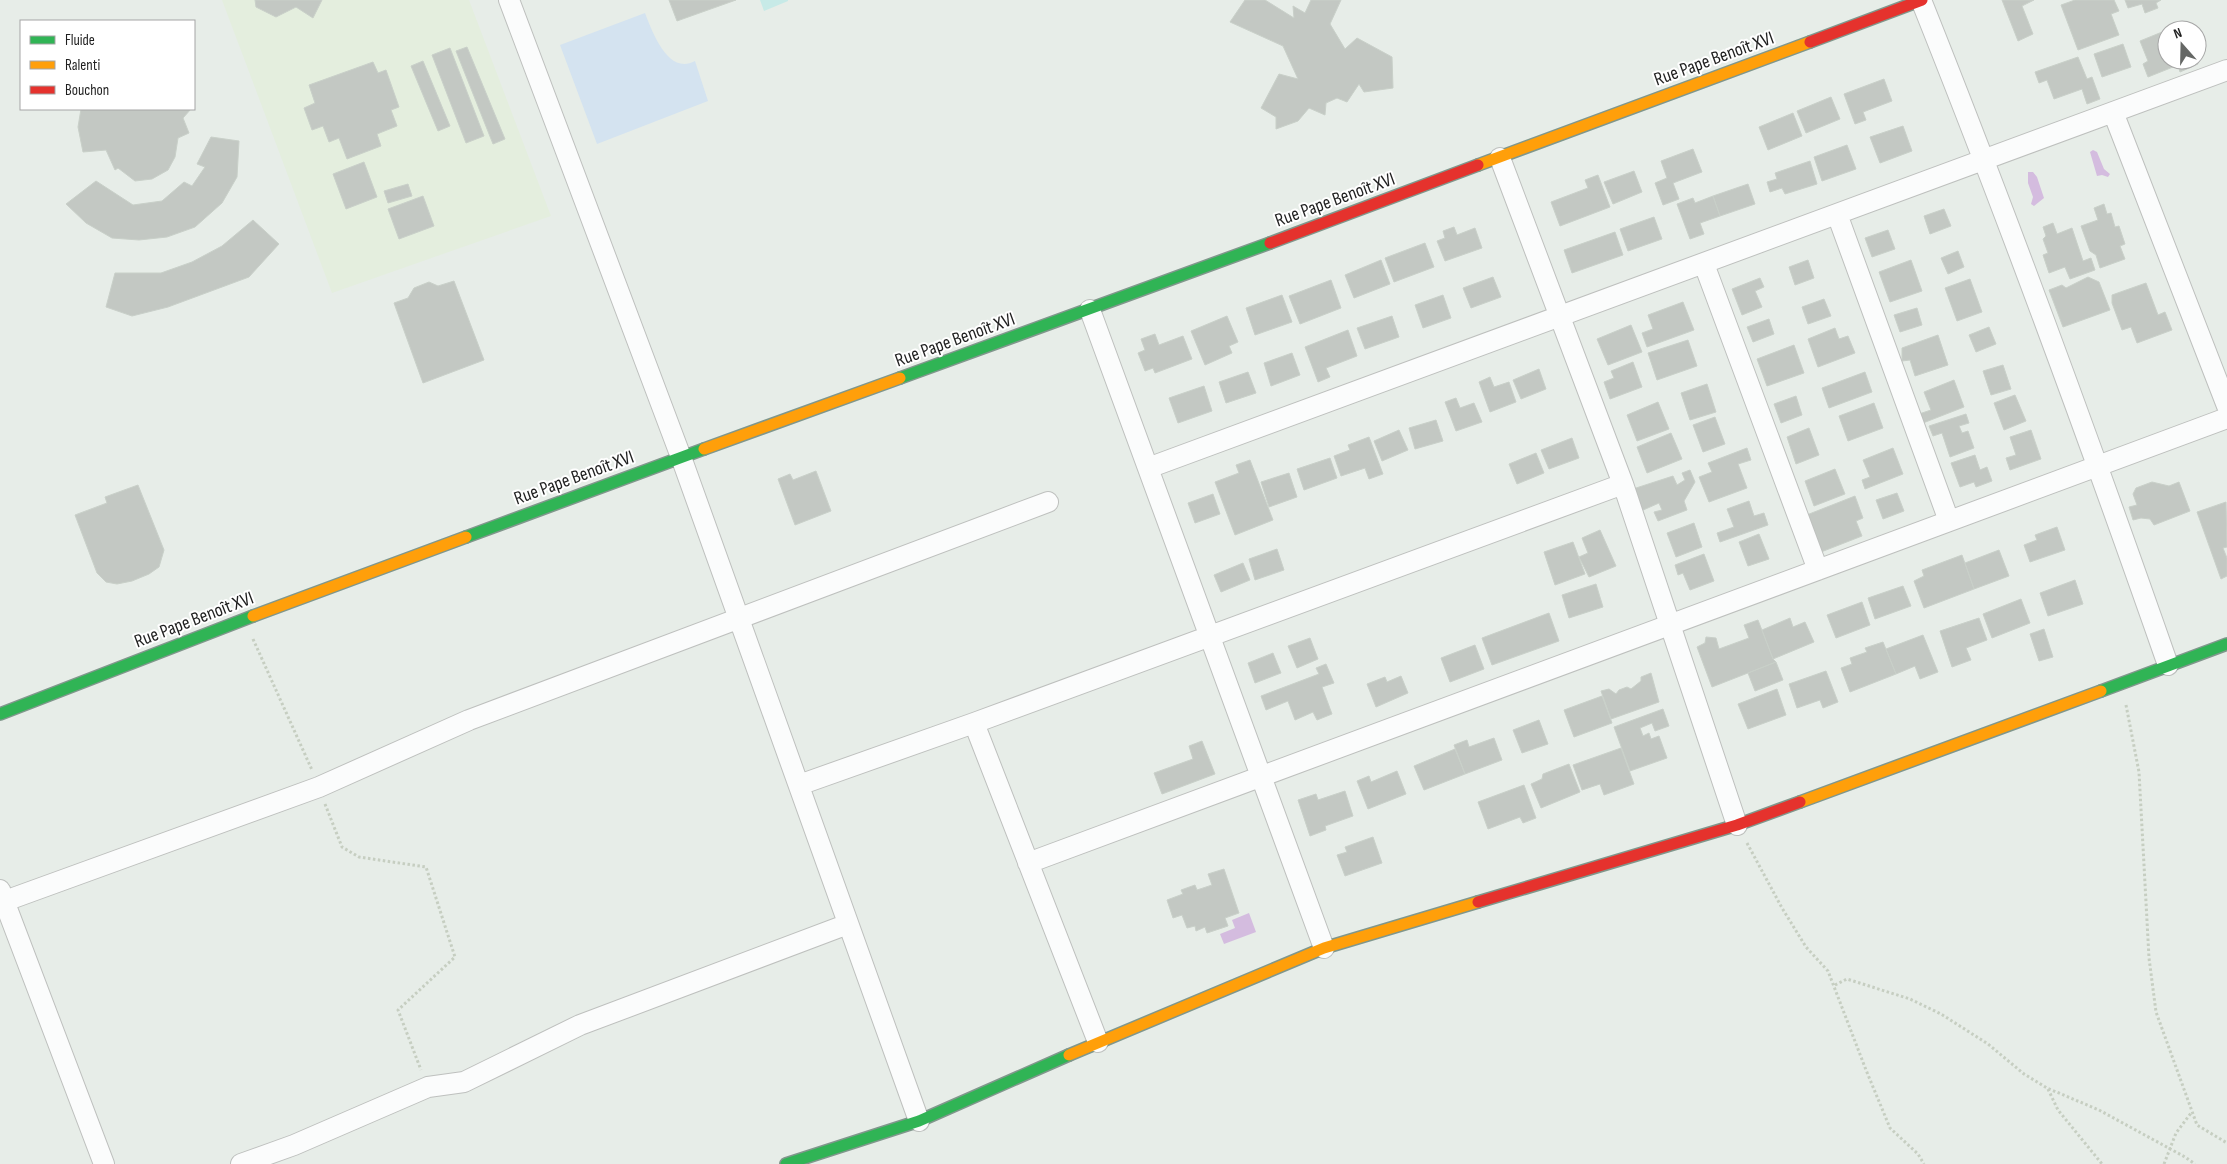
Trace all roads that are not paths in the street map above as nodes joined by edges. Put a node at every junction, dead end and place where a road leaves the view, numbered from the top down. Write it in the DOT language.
graph roads {
  1 [pos="509,0"];
  2 [pos="1921,0"];
  3 [pos="2227,70"];
  4 [pos="2113,112"];
  5 [pos="1500,158"];
  6 [pos="1984,160"];
  7 [pos="1837,214"];
  8 [pos="1704,264"];
  9 [pos="1090,310"];
  10 [pos="1560,317"];
  11 [pos="2227,406"];
  12 [pos="2227,418"];
  13 [pos="681,457"];
  14 [pos="2098,466"];
  15 [pos="1148,468"];
  16 [pos="1623,484"];
  17 [pos="1048,502"];
  18 [pos="1949,521"];
  19 [pos="1818,570"];
  20 [pos="739,618"];
  21 [pos="1671,625"];
  22 [pos="1209,634"];
  23 [pos="2227,644"];
  24 [pos="2168,665"];
  25 [pos="0,714"];
  26 [pos="974,723"];
  27 [pos="1262,777"];
  28 [pos="798,785"];
  29 [pos="1737,825"];
  30 [pos="1028,863"];
  31 [pos="2,895"];
  32 [pos="848,924"];
  33 [pos="1324,948"];
  34 [pos="1098,1042"];
  35 [pos="919,1121"];
  36 [pos="104,1164"];
  37 [pos="242,1164"];
  38 [pos="786,1164"];
  1 -- 13 [label="street"];
  2 -- 5 [label="street, Rue Pape Benoît XVI"];
  2 -- 6 [label="street"];
  3 -- 4 [label="street"];
  4 -- 6 [label="street"];
  4 -- 11 [label="street"];
  5 -- 9 [label="street, Rue Pape Benoît XVI"];
  5 -- 10 [label="street"];
  6 -- 7 [label="street"];
  6 -- 14 [label="street"];
  7 -- 8 [label="street"];
  7 -- 18 [label="street"];
  8 -- 10 [label="street"];
  8 -- 19 [label="street"];
  9 -- 13 [label="street, Rue Pape Benoît XVI"];
  9 -- 15 [label="street"];
  10 -- 15 [label="street"];
  10 -- 16 [label="street"];
  12 -- 14 [label="street"];
  13 -- 20 [label="street"];
  13 -- 25 [label="street, Rue Pape Benoît XVI"];
  14 -- 18 [label="street"];
  14 -- 24 [label="street"];
  15 -- 22 [label="street"];
  16 -- 21 [label="street"];
  16 -- 22 [label="street"];
  17 -- 20 [label="street"];
  18 -- 19 [label="street"];
  19 -- 21 [label="street"];
  20 -- 28 [label="street"];
  20 -- 31 [label="street"];
  21 -- 27 [label="street"];
  21 -- 29 [label="street"];
  22 -- 26 [label="street"];
  22 -- 27 [label="street"];
  23 -- 24 [label="street"];
  24 -- 29 [label="street"];
  26 -- 28 [label="street"];
  26 -- 30 [label="street"];
  27 -- 30 [label="street"];
  27 -- 33 [label="street"];
  28 -- 32 [label="street"];
  29 -- 33 [label="street"];
  30 -- 34 [label="street"];
  31 -- 36 [label="street"];
  32 -- 35 [label="street"];
  32 -- 37 [label="street"];
  33 -- 34 [label="street"];
  34 -- 35 [label="street"];
  35 -- 38 [label="street"];
}
